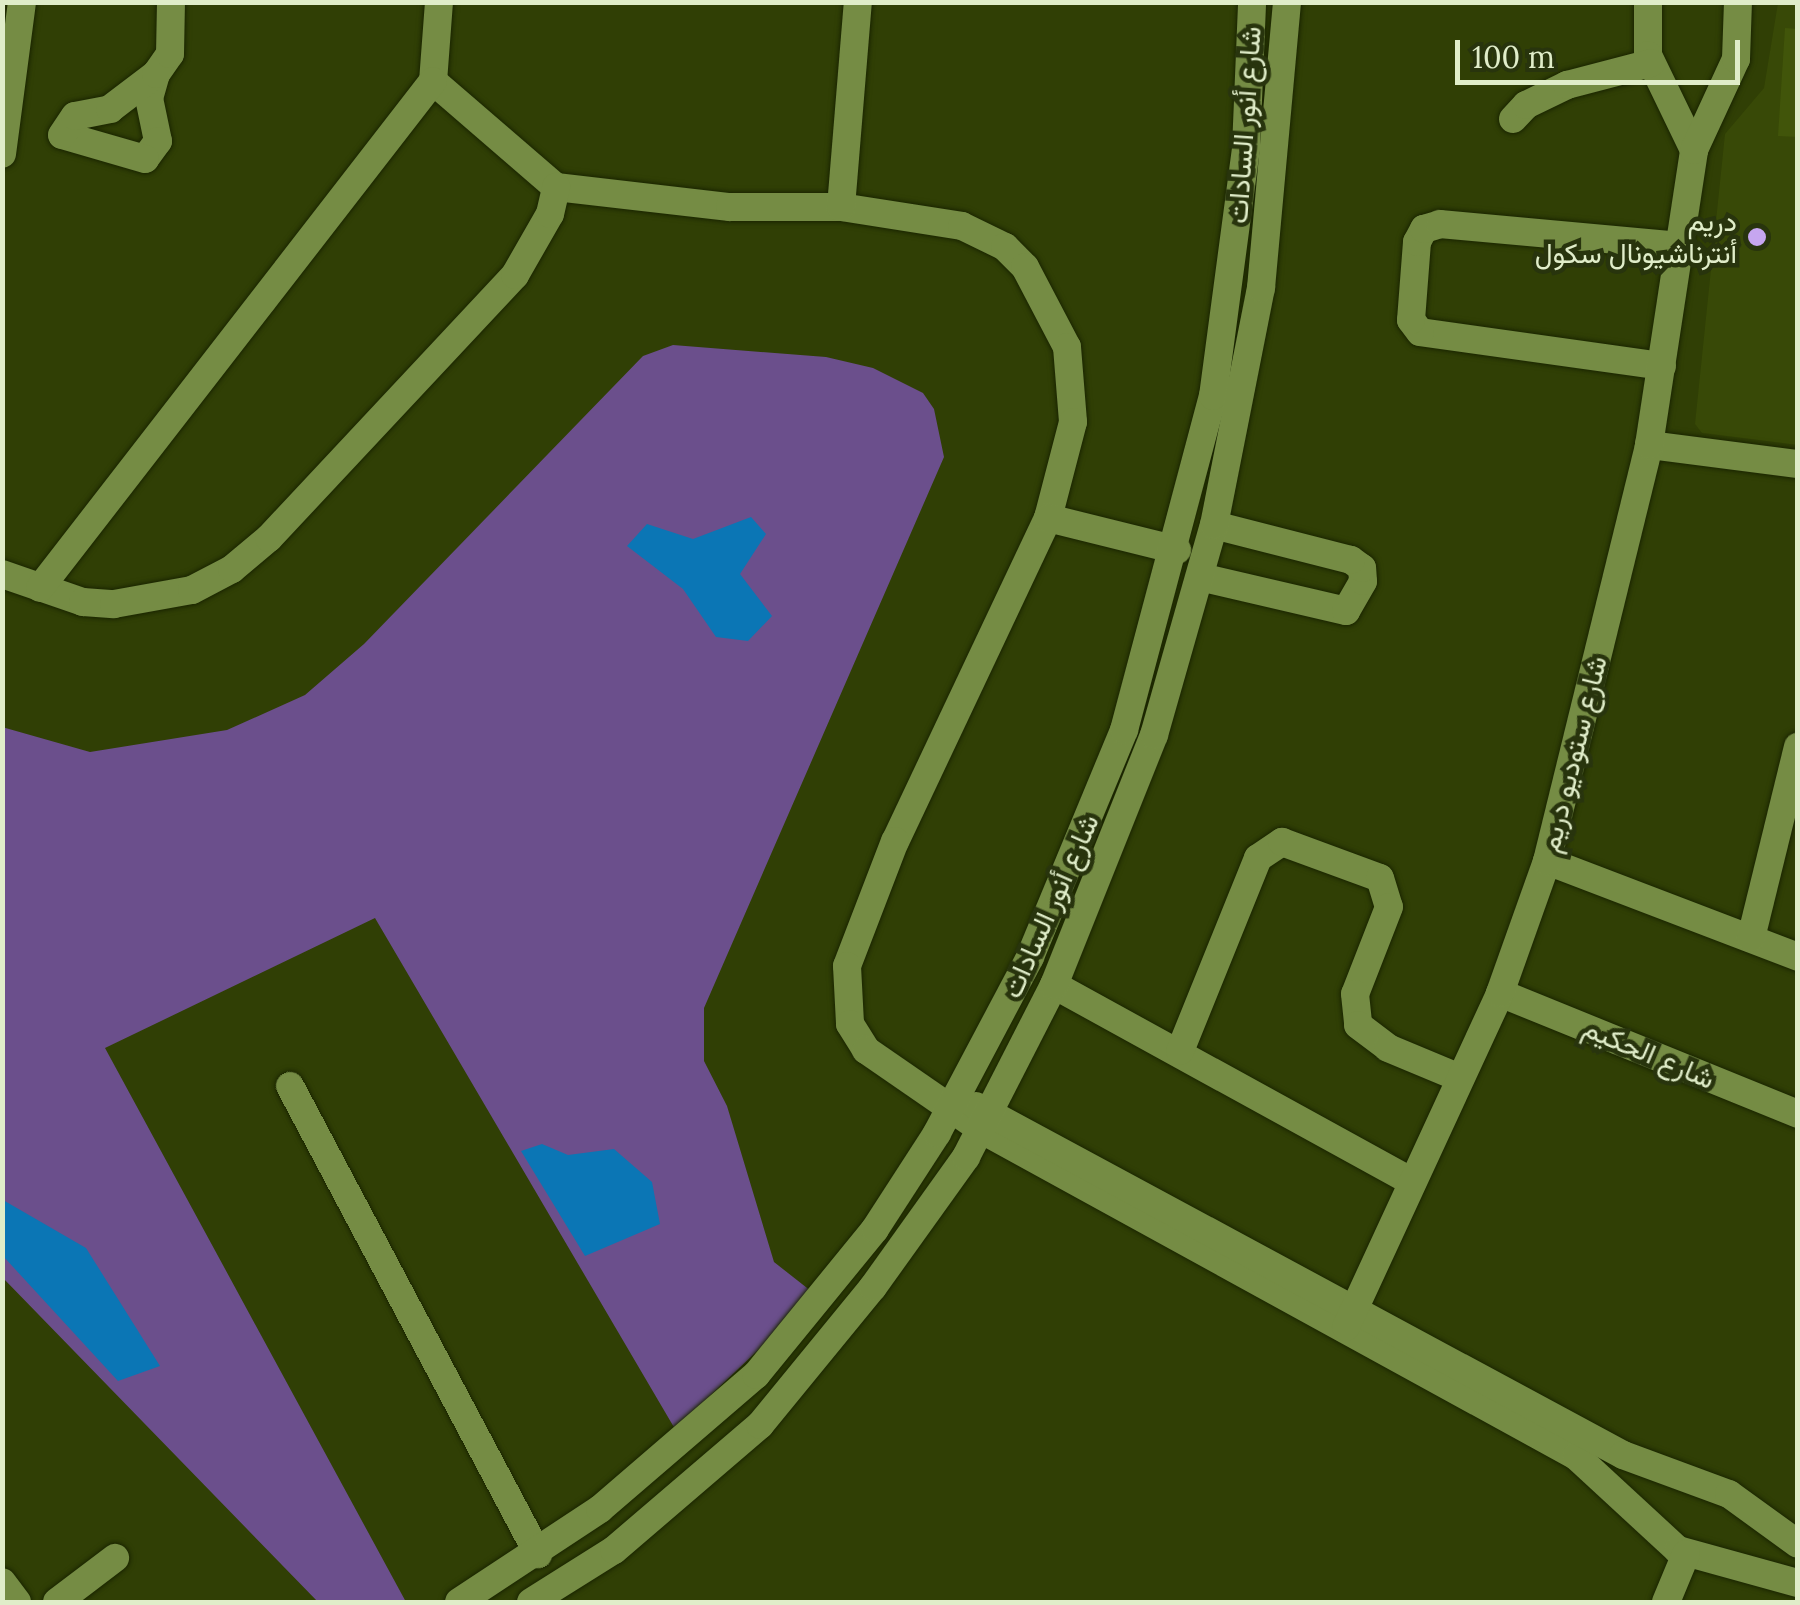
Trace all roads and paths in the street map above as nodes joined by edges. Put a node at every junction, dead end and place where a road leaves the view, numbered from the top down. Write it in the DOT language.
graph roads {
  1 [pos="22,2"];
  2 [pos="171,2"];
  3 [pos="439,2"];
  4 [pos="858,2"];
  5 [pos="1252,2"];
  6 [pos="1287,2"];
  7 [pos="1648,2"];
  8 [pos="1738,2"];
  9 [pos="1651,63"];
  10 [pos="156,74"];
  11 [pos="433,81"];
  12 [pos="1513,119"];
  13 [pos="1694,150"];
  14 [pos="2,154"];
  15 [pos="556,187"];
  16 [pos="841,207"];
  17 [pos="1680,246"];
  18 [pos="1662,366"];
  19 [pos="1649,445"];
  20 [pos="1798,464"];
  21 [pos="1048,518"];
  22 [pos="1214,525"];
  23 [pos="1176,550"];
  24 [pos="2,574"];
  25 [pos="1200,576"];
  26 [pos="40,588"];
  27 [pos="1798,747"];
  28 [pos="1547,861"];
  29 [pos="1751,938"];
  30 [pos="1798,957"];
  31 [pos="1054,985"];
  32 [pos="1500,993"];
  33 [pos="1180,1051"];
  34 [pos="1460,1078"];
  35 [pos="290,1086"];
  36 [pos="953,1104"];
  37 [pos="1798,1114"];
  38 [pos="987,1122"];
  39 [pos="1413,1182"];
  40 [pos="1351,1318"];
  41 [pos="1798,1544"];
  42 [pos="538,1554"];
  43 [pos="1686,1554"];
  44 [pos="116,1558"];
  45 [pos="2,1582"];
  46 [pos="1798,1583"];
  47 [pos="18,1602"];
  48 [pos="57,1602"];
  49 [pos="459,1602"];
  50 [pos="531,1602"];
  51 [pos="1666,1602"];
  1 -- 14 [label="street"];
  2 -- 10 [label="street"];
  3 -- 11 [label="street"];
  4 -- 16 [label="street"];
  5 -- 23 [label="street, شارع أنور السادات"];
  6 -- 22 [label="street, شارع أنور السادات"];
  7 -- 9 [label="street"];
  8 -- 13 [label="street, شارع ستوديو دريم"];
  9 -- 12 [label="street"];
  9 -- 13 [label="street"];
  11 -- 15 [label="street"];
  11 -- 26 [label="street"];
  13 -- 17 [label="street, شارع ستوديو دريم"];
  15 -- 16 [label="street"];
  15 -- 26 [label="street"];
  16 -- 21 [label="street"];
  17 -- 18 [label="street, شارع ستوديو دريم"];
  17 -- 18 [label="street"];
  18 -- 19 [label="street, شارع ستوديو دريم"];
  19 -- 20 [label="street"];
  19 -- 28 [label="street, شارع ستوديو دريم"];
  21 -- 23 [label="street"];
  21 -- 36 [label="street"];
  22 -- 25 [label="street, شارع أنور السادات"];
  22 -- 25 [label="street"];
  23 -- 36 [label="street, شارع أنور السادات"];
  24 -- 26 [label="street"];
  25 -- 31 [label="street, شارع أنور السادات"];
  27 -- 29 [label="street"];
  28 -- 29 [label="street"];
  28 -- 32 [label="street, شارع ستوديو دريم"];
  29 -- 30 [label="street"];
  31 -- 33 [label="street"];
  31 -- 38 [label="street, شارع أنور السادات"];
  32 -- 34 [label="street, شارع ستوديو دريم"];
  32 -- 37 [label="street, شارع الحكيم"];
  33 -- 34 [label="street"];
  33 -- 39 [label="street"];
  34 -- 39 [label="street, شارع ستوديو دريم"];
  35 -- 42 [label="street"];
  36 -- 38 [label="street"];
  36 -- 42 [label="street, شارع أنور السادات"];
  38 -- 40 [label="street"];
  38 -- 50 [label="street, شارع أنور السادات"];
  39 -- 40 [label="street, شارع ستوديو دريم"];
  40 -- 41 [label="street"];
  40 -- 43 [label="street"];
  42 -- 49 [label="street, شارع أنور السادات"];
  43 -- 46 [label="street"];
  43 -- 51 [label="street"];
  44 -- 48 [label="street"];
  45 -- 47 [label="street"];
}
